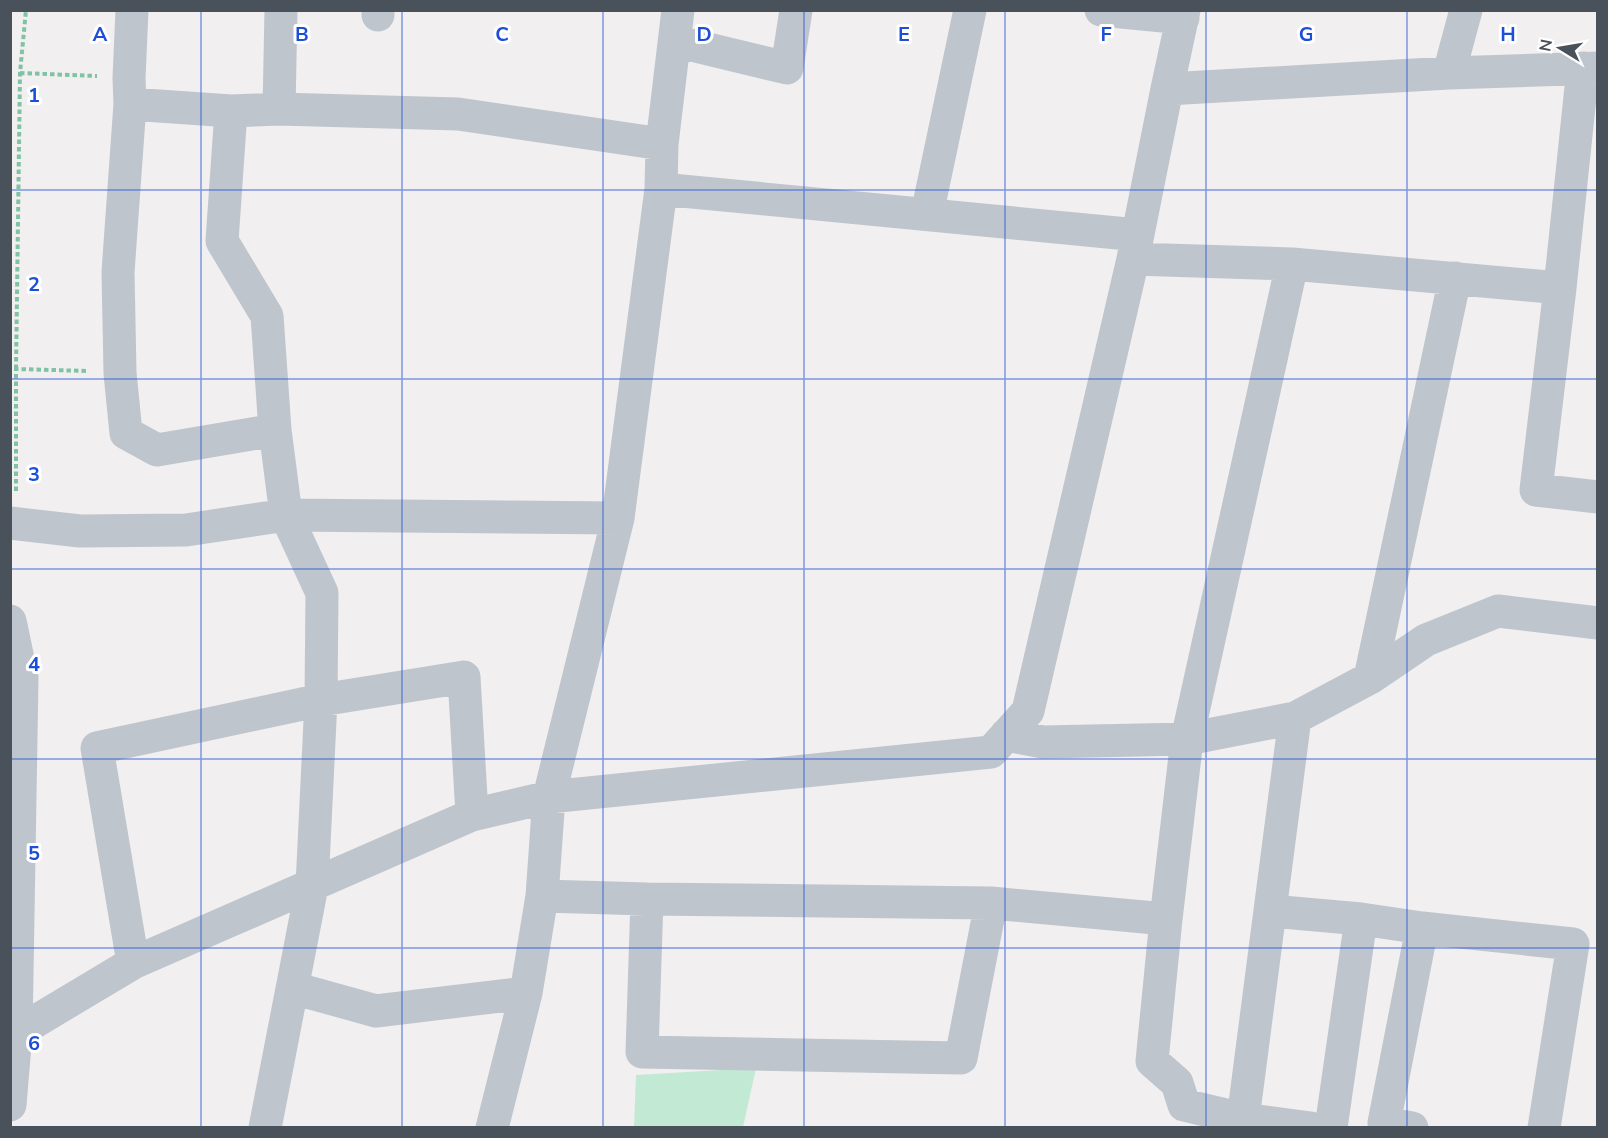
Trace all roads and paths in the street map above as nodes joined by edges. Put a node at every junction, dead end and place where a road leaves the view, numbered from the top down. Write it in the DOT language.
graph roads {
  1 [pos="26,10"];
  2 [pos="132,10"];
  3 [pos="281,10"];
  4 [pos="796,10"];
  5 [pos="970,10"];
  6 [pos="1101,10"];
  7 [pos="1466,10"];
  8 [pos="1183,14"];
  9 [pos="677,26"];
  10 [pos="1590,68"];
  11 [pos="20,73"];
  12 [pos="1449,73"];
  13 [pos="1167,89"];
  14 [pos="129,91"];
  15 [pos="279,109"];
  16 [pos="231,111"];
  17 [pos="662,144"];
  18 [pos="661,189"];
  19 [pos="927,214"];
  20 [pos="1136,247"];
  21 [pos="1292,264"];
  22 [pos="1455,278"];
  23 [pos="1560,288"];
  24 [pos="16,369"];
  25 [pos="120,373"];
  26 [pos="275,430"];
  27 [pos="1598,497"];
  28 [pos="286,514"];
  29 [pos="618,518"];
  30 [pos="14,524"];
  31 [pos="10,621"];
  32 [pos="1598,623"];
  33 [pos="1370,678"];
  34 [pos="321,700"];
  35 [pos="1295,718"];
  36 [pos="1006,735"];
  37 [pos="1187,739"];
  38 [pos="549,797"];
  39 [pos="472,815"];
  40 [pos="312,886"];
  41 [pos="542,896"];
  42 [pos="647,899"];
  43 [pos="991,903"];
  44 [pos="1271,911"];
  45 [pos="1361,919"];
  46 [pos="1166,920"];
  47 [pos="1422,928"];
  48 [pos="133,963"];
  49 [pos="293,988"];
  50 [pos="526,993"];
  51 [pos="14,1045"];
  52 [pos="10,1105"];
  53 [pos="1243,1119"];
  54 [pos="265,1128"];
  55 [pos="492,1128"];
  56 [pos="1311,1128"];
  57 [pos="1331,1128"];
  58 [pos="1412,1128"];
  59 [pos="1544,1128"];
  1 -- 11 [label="path"];
  2 -- 14 [label="street"];
  3 -- 15 [label="street"];
  4 -- 9 [label="street"];
  5 -- 19 [label="street"];
  6 -- 8 [label="street"];
  7 -- 12 [label="street"];
  8 -- 13 [label="street"];
  9 -- 17 [label="street"];
  10 -- 12 [label="street"];
  10 -- 23 [label="street"];
  11 -- 14 [label="path"];
  11 -- 24 [label="path"];
  12 -- 13 [label="street"];
  13 -- 20 [label="street"];
  14 -- 16 [label="street"];
  14 -- 25 [label="street"];
  15 -- 16 [label="street"];
  15 -- 17 [label="street"];
  16 -- 26 [label="street"];
  17 -- 18 [label="street"];
  18 -- 19 [label="street"];
  18 -- 29 [label="street"];
  19 -- 20 [label="street"];
  20 -- 21 [label="street"];
  20 -- 36 [label="street"];
  21 -- 22 [label="street"];
  21 -- 37 [label="street"];
  22 -- 23 [label="street"];
  22 -- 33 [label="street"];
  23 -- 27 [label="street"];
  24 -- 25 [label="path"];
  24 -- 30 [label="path"];
  25 -- 26 [label="street"];
  26 -- 28 [label="street"];
  28 -- 29 [label="street"];
  28 -- 30 [label="street"];
  28 -- 34 [label="street"];
  29 -- 38 [label="street"];
  31 -- 51 [label="street"];
  32 -- 33 [label="street"];
  33 -- 35 [label="street"];
  34 -- 39 [label="street"];
  34 -- 40 [label="street"];
  34 -- 48 [label="street"];
  35 -- 37 [label="street"];
  35 -- 44 [label="street"];
  36 -- 37 [label="street"];
  36 -- 38 [label="street"];
  37 -- 46 [label="street"];
  38 -- 39 [label="street"];
  38 -- 41 [label="street"];
  39 -- 40 [label="street"];
  40 -- 48 [label="street"];
  40 -- 49 [label="street"];
  41 -- 42 [label="street"];
  41 -- 50 [label="street"];
  42 -- 43 [label="street"];
  42 -- 43 [label="street"];
  43 -- 46 [label="street"];
  44 -- 45 [label="street"];
  44 -- 53 [label="street"];
  45 -- 47 [label="street"];
  45 -- 57 [label="street"];
  46 -- 53 [label="street"];
  47 -- 58 [label="street"];
  47 -- 59 [label="street"];
  48 -- 51 [label="street"];
  49 -- 50 [label="street"];
  49 -- 54 [label="street"];
  50 -- 55 [label="street"];
  51 -- 52 [label="street"];
  53 -- 56 [label="street"];
}
